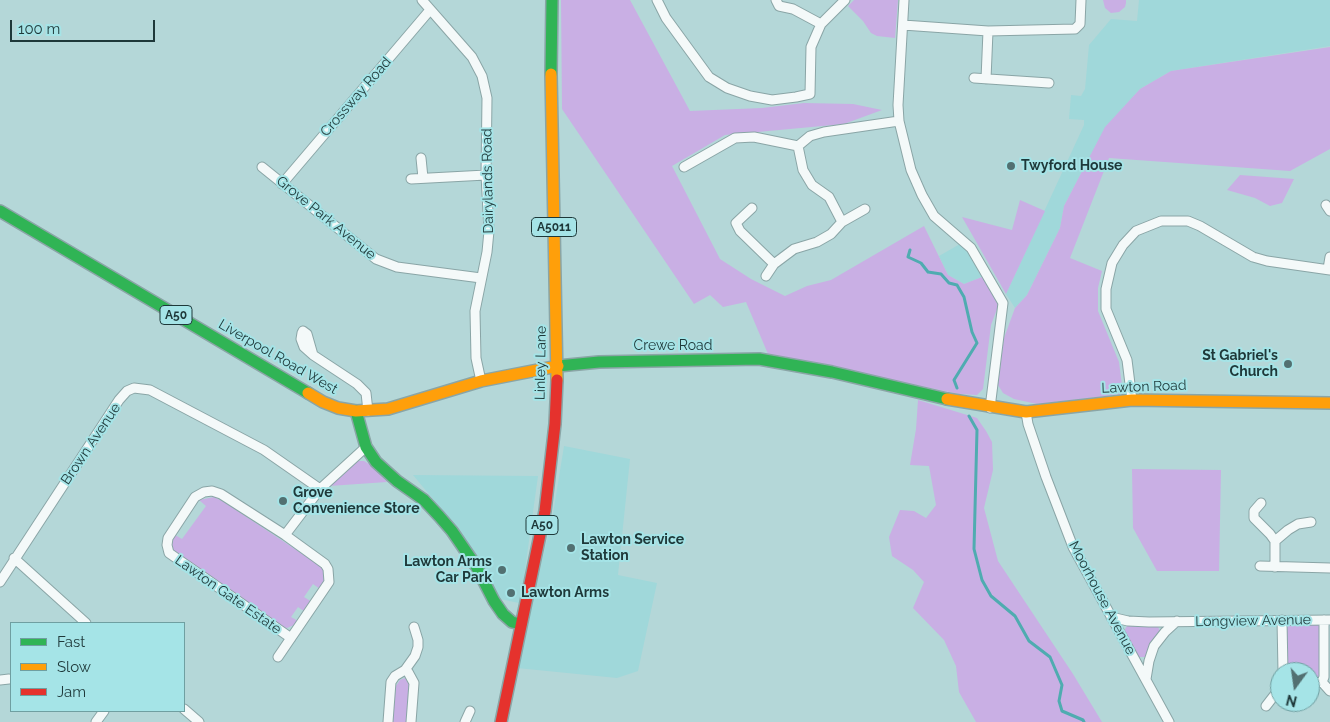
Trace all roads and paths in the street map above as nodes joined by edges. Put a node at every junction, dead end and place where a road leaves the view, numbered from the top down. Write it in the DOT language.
graph roads {
  1 [pos="422,0"];
  2 [pos="552,0"];
  3 [pos="657,0"];
  4 [pos="776,0"];
  5 [pos="845,0"];
  6 [pos="904,0"];
  7 [pos="1081,0"];
  8 [pos="430,10"];
  9 [pos="821,24"];
  10 [pos="903,25"];
  11 [pos="1078,27"];
  12 [pos="988,31"];
  13 [pos="1086,34"];
  14 [pos="974,78"];
  15 [pos="986,79"];
  16 [pos="1049,83"];
  17 [pos="821,93"];
  18 [pos="810,94"];
  19 [pos="898,121"];
  20 [pos="798,146"];
  21 [pos="421,158"];
  22 [pos="262,167"];
  23 [pos="684,167"];
  24 [pos="486,175"];
  25 [pos="423,178"];
  26 [pos="411,179"];
  27 [pos="282,184"];
  28 [pos="752,208"];
  29 [pos="865,209"];
  30 [pos="0,211"];
  31 [pos="842,222"];
  32 [pos="1330,257"];
  33 [pos="774,264"];
  34 [pos="1329,270"];
  35 [pos="766,276"];
  36 [pos="481,278"];
  37 [pos="313,355"];
  38 [pos="558,366"];
  39 [pos="481,381"];
  40 [pos="1132,400"];
  41 [pos="1330,403"];
  42 [pos="990,408"];
  43 [pos="356,411"];
  44 [pos="368,411"];
  45 [pos="1026,412"];
  46 [pos="366,447"];
  47 [pos="320,489"];
  48 [pos="1261,503"];
  49 [pos="1311,522"];
  50 [pos="285,536"];
  51 [pos="1275,541"];
  52 [pos="14,558"];
  53 [pos="1260,566"];
  54 [pos="1275,567"];
  55 [pos="1330,568"];
  56 [pos="0,582"];
  57 [pos="1111,617"];
  58 [pos="1282,620"];
  59 [pos="1327,620"];
  60 [pos="1177,621"];
  61 [pos="85,622"];
  62 [pos="521,624"];
  63 [pos="414,627"];
  64 [pos="291,638"];
  65 [pos="278,657"];
  66 [pos="1283,662"];
  67 [pos="405,670"];
  68 [pos="1146,679"];
  69 [pos="1322,682"];
  70 [pos="1330,691"];
  71 [pos="1270,701"];
  72 [pos="1266,706"];
  73 [pos="185,710"];
  74 [pos="470,710"];
  75 [pos="199,722"];
  76 [pos="388,722"];
  77 [pos="411,722"];
  78 [pos="465,722"];
  79 [pos="501,722"];
  80 [pos="1169,722"];
  1 -- 8 [label="street, Dairylands Road"];
  2 -- 38 [label="main road, Linley Lane / A5011"];
  3 -- 18 [label="street"];
  4 -- 9 [label="street"];
  5 -- 9 [label="street"];
  6 -- 10 [label="street"];
  7 -- 11 [label="street"];
  8 -- 24 [label="street, Dairylands Road"];
  8 -- 27 [label="street, Crossway Road"];
  9 -- 18 [label="street"];
  10 -- 12 [label="street"];
  10 -- 19 [label="street"];
  11 -- 12 [label="street"];
  11 -- 13 [label="street"];
  12 -- 15 [label="street"];
  14 -- 15 [label="street"];
  15 -- 16 [label="street"];
  17 -- 18 [label="street"];
  19 -- 20 [label="street"];
  19 -- 42 [label="street"];
  20 -- 23 [label="street"];
  20 -- 31 [label="street"];
  21 -- 25 [label="street"];
  22 -- 27 [label="street, Grove Park Avenue"];
  24 -- 25 [label="street"];
  24 -- 36 [label="street, Dairylands Road"];
  25 -- 26 [label="street"];
  27 -- 36 [label="street, Grove Park Avenue"];
  28 -- 33 [label="street"];
  29 -- 31 [label="street"];
  30 -- 43 [label="main road, Liverpool Road West / A50"];
  31 -- 33 [label="street"];
  32 -- 34 [label="street"];
  33 -- 35 [label="street"];
  34 -- 40 [label="street"];
  36 -- 39 [label="street, Dairylands Road"];
  37 -- 44 [label="street"];
  38 -- 39 [label="main road, Crewe Road / A50"];
  38 -- 42 [label="main road, Crewe Road"];
  38 -- 62 [label="main road, Linley Lane / A50"];
  39 -- 44 [label="main road, Crewe Road / A50"];
  40 -- 41 [label="main road, Lawton Road"];
  40 -- 45 [label="main road, Lawton Road"];
  42 -- 45 [label="main road, Lawton Road"];
  43 -- 44 [label="main road, Crewe Road / A50"];
  43 -- 46 [label="main road"];
  45 -- 57 [label="street, Moorhouse Avenue"];
  46 -- 47 [label="street"];
  46 -- 62 [label="main road"];
  47 -- 50 [label="street"];
  47 -- 52 [label="street, Brown Avenue"];
  48 -- 51 [label="street"];
  49 -- 51 [label="street"];
  50 -- 64 [label="street, Lawton Gate Estate"];
  50 -- 64 [label="street, Lawton Gate Estate"];
  51 -- 54 [label="street"];
  52 -- 56 [label="street, Brown Avenue"];
  52 -- 61 [label="street"];
  53 -- 54 [label="street"];
  54 -- 55 [label="street"];
  57 -- 60 [label="street, Longview Avenue"];
  57 -- 68 [label="street, Moorhouse Avenue"];
  58 -- 59 [label="street, Longview Avenue"];
  58 -- 60 [label="street, Longview Avenue"];
  58 -- 66 [label="street"];
  59 -- 69 [label="street"];
  60 -- 68 [label="street, Longview Avenue"];
  62 -- 79 [label="main road, Linley Lane / A50"];
  63 -- 67 [label="street"];
  64 -- 65 [label="street, Lawton Gate Estate"];
  67 -- 76 [label="street"];
  67 -- 77 [label="street"];
  68 -- 80 [label="street, Moorhouse Avenue"];
  69 -- 70 [label="street"];
  71 -- 72 [label="street"];
  73 -- 75 [label="street"];
  74 -- 78 [label="street"];
}
